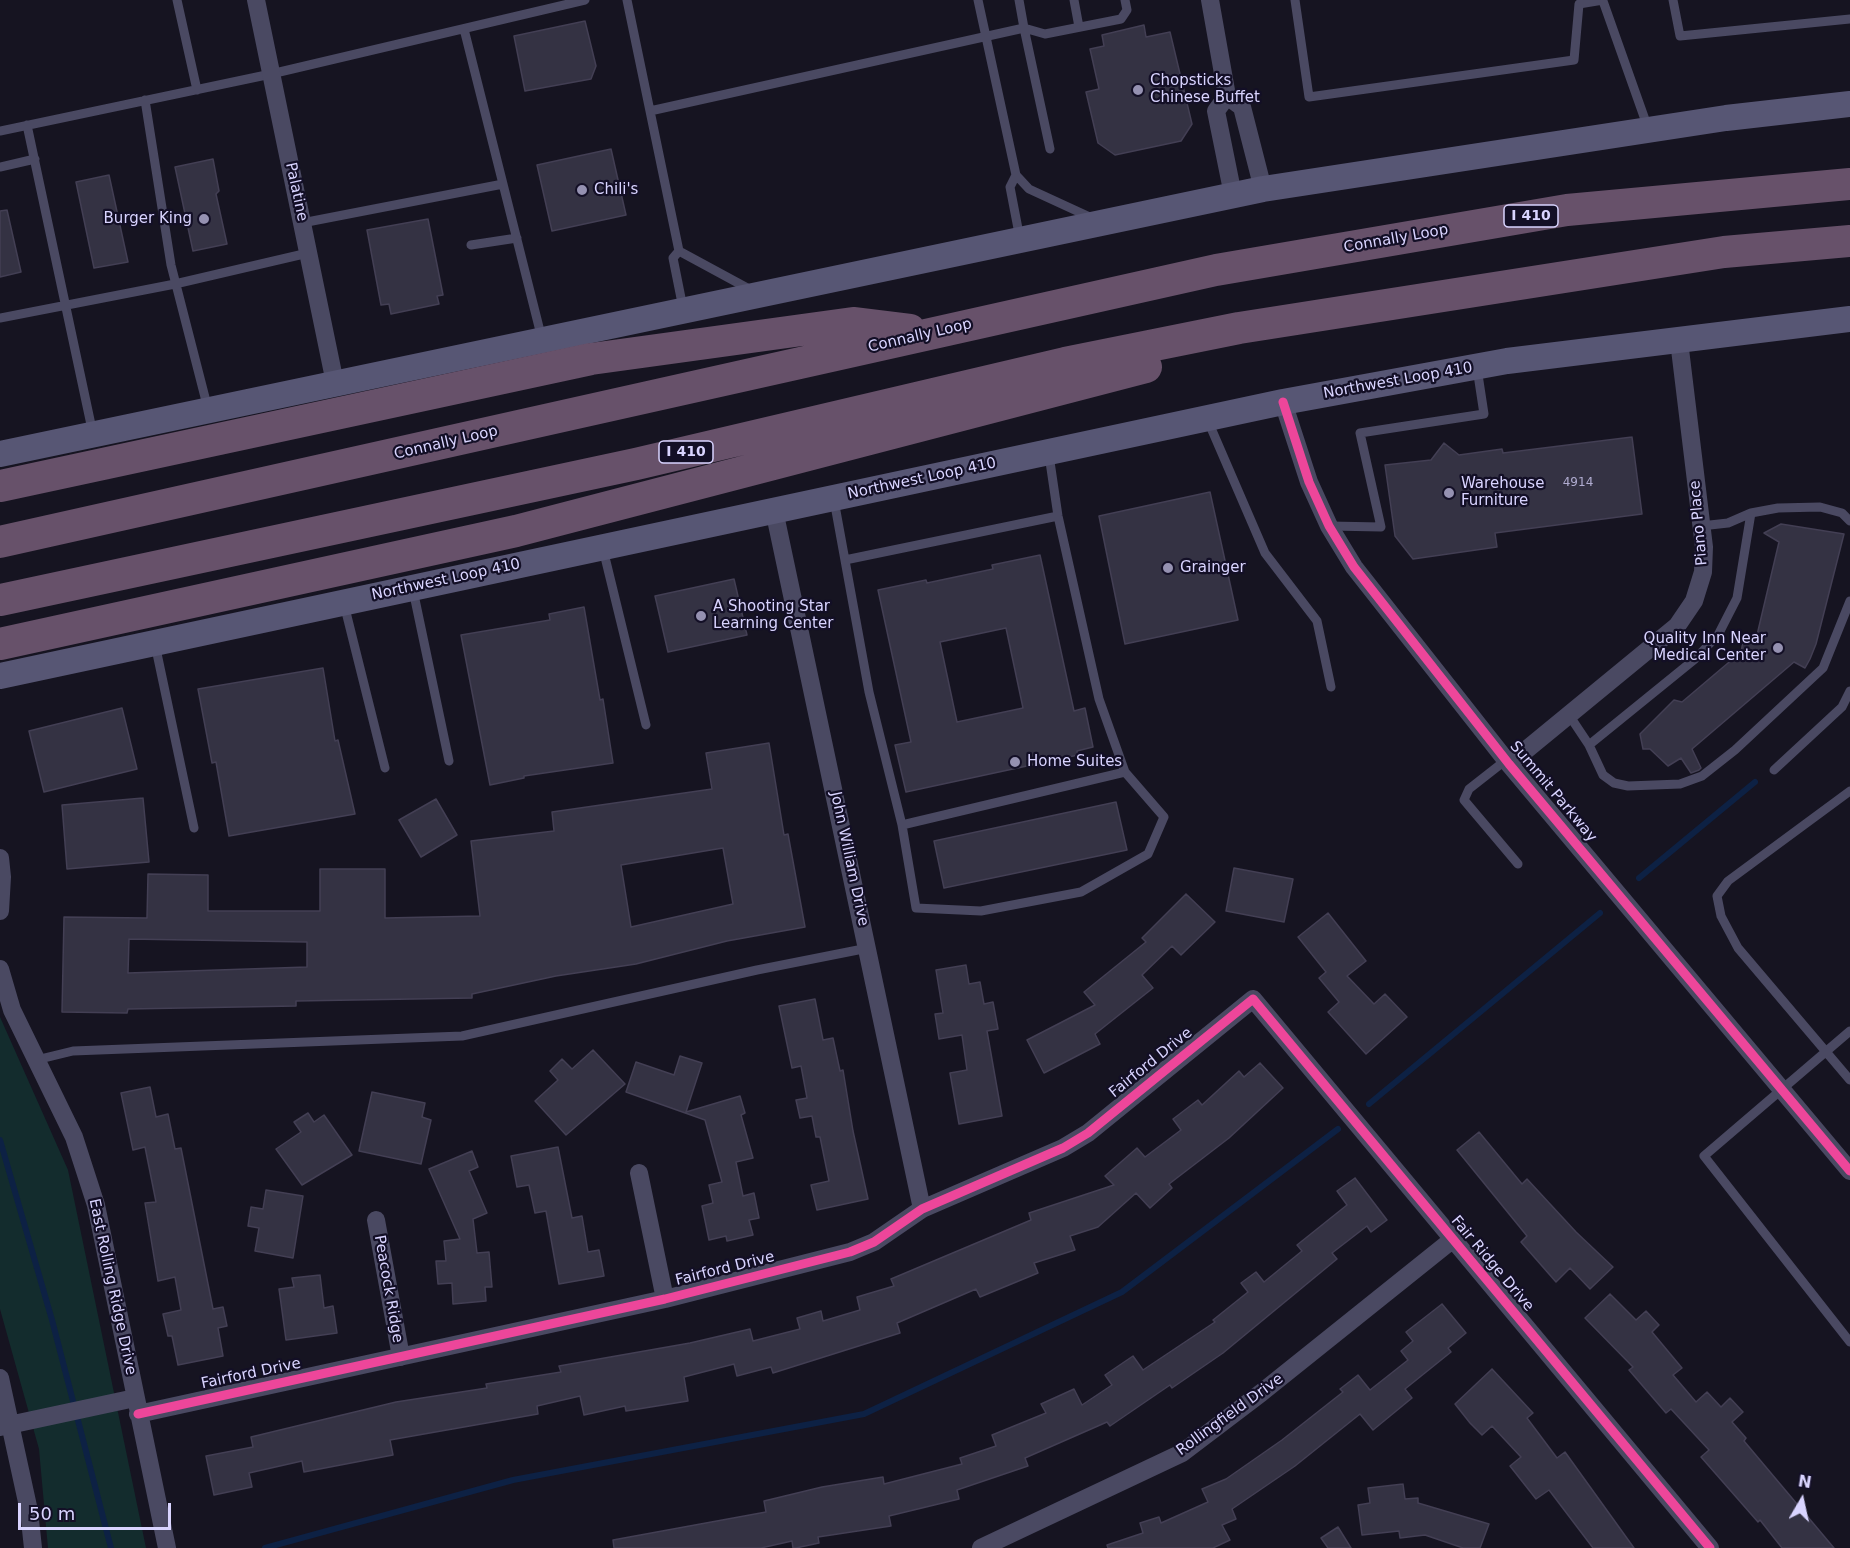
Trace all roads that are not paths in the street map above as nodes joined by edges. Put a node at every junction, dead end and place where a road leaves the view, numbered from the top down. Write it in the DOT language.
graph roads {
  1 [pos="177,0"];
  2 [pos="256,0"];
  3 [pos="585,0"];
  4 [pos="627,0"];
  5 [pos="978,0"];
  6 [pos="1019,0"];
  7 [pos="1074,0"];
  8 [pos="1125,0"];
  9 [pos="1210,0"];
  10 [pos="1295,0"];
  11 [pos="1603,0"];
  12 [pos="1673,0"];
  13 [pos="569,2"];
  14 [pos="1850,19"];
  15 [pos="1079,27"];
  16 [pos="1024,28"];
  17 [pos="464,29"];
  18 [pos="986,36"];
  19 [pos="271,74"];
  20 [pos="196,90"];
  21 [pos="1227,96"];
  22 [pos="145,100"];
  23 [pos="1850,104"];
  24 [pos="650,111"];
  25 [pos="27,125"];
  26 [pos="1648,130"];
  27 [pos="0,131"];
  28 [pos="1050,149"];
  29 [pos="34,159"];
  30 [pos="0,167"];
  31 [pos="1016,175"];
  32 [pos="503,184"];
  33 [pos="1850,184"];
  34 [pos="1263,189"];
  35 [pos="1233,195"];
  36 [pos="1101,222"];
  37 [pos="302,223"];
  38 [pos="517,238"];
  39 [pos="1020,239"];
  40 [pos="1850,241"];
  41 [pos="471,245"];
  42 [pos="679,251"];
  43 [pos="308,253"];
  44 [pos="175,284"];
  45 [pos="759,294"];
  46 [pos="65,304"];
  47 [pos="1373,307"];
  48 [pos="683,309"];
  49 [pos="0,318"];
  50 [pos="1850,319"];
  51 [pos="932,333"];
  52 [pos="543,339"];
  53 [pos="1679,341"];
  54 [pos="1477,366"];
  55 [pos="335,383"];
  56 [pos="1283,402"];
  57 [pos="208,410"];
  58 [pos="1207,419"];
  59 [pos="93,435"];
  60 [pos="1049,453"];
  61 [pos="0,454"];
  62 [pos="0,486"];
  63 [pos="834,497"];
  64 [pos="774,510"];
  65 [pos="1751,513"];
  66 [pos="1058,516"];
  67 [pos="1850,521"];
  68 [pos="1329,526"];
  69 [pos="1701,526"];
  70 [pos="0,542"];
  71 [pos="602,547"];
  72 [pos="845,560"];
  73 [pos="412,587"];
  74 [pos="0,600"];
  75 [pos="1850,601"];
  76 [pos="344,602"];
  77 [pos="0,644"];
  78 [pos="155,644"];
  79 [pos="0,676"];
  80 [pos="1330,687"];
  81 [pos="1850,691"];
  82 [pos="1569,715"];
  83 [pos="646,725"];
  84 [pos="1589,745"];
  85 [pos="449,761"];
  86 [pos="1508,762"];
  87 [pos="385,768"];
  88 [pos="1774,770"];
  89 [pos="1125,772"];
  90 [pos="1850,791"];
  91 [pos="902,825"];
  92 [pos="194,828"];
  93 [pos="0,858"];
  94 [pos="1518,864"];
  95 [pos="0,911"];
  96 [pos="868,948"];
  97 [pos="0,969"];
  98 [pos="1253,999"];
  99 [pos="1850,1031"];
  100 [pos="1827,1052"];
  101 [pos="36,1060"];
  102 [pos="1850,1080"];
  103 [pos="1783,1091"];
  104 [pos="1850,1171"];
  105 [pos="639,1173"];
  106 [pos="921,1209"];
  107 [pos="376,1220"];
  108 [pos="1452,1240"];
  109 [pos="664,1299"];
  110 [pos="1850,1342"];
  111 [pos="401,1357"];
  112 [pos="0,1378"];
  113 [pos="136,1406"];
  114 [pos="5,1426"];
  115 [pos="33,1548"];
  116 [pos="166,1548"];
  117 [pos="981,1548"];
  118 [pos="1710,1548"];
  1 -- 20 [label="lane"];
  2 -- 19 [label="street, Palatine"];
  3 -- 13 [label="lane"];
  4 -- 24 [label="lane"];
  5 -- 18 [label="lane"];
  6 -- 16 [label="lane"];
  7 -- 15 [label="lane"];
  8 -- 15 [label="lane"];
  9 -- 21 [label="street"];
  10 -- 11 [label="lane"];
  11 -- 26 [label="lane"];
  12 -- 14 [label="lane"];
  13 -- 17 [label="lane"];
  15 -- 16 [label="lane"];
  16 -- 18 [label="lane"];
  16 -- 28 [label="lane"];
  17 -- 19 [label="lane"];
  17 -- 32 [label="lane"];
  18 -- 24 [label="lane"];
  18 -- 31 [label="lane"];
  19 -- 20 [label="lane"];
  19 -- 37 [label="street, Palatine"];
  20 -- 22 [label="lane"];
  21 -- 34 [label="street"];
  21 -- 35 [label="street"];
  22 -- 25 [label="lane"];
  22 -- 44 [label="lane"];
  23 -- 26 [label="main road"];
  24 -- 42 [label="lane"];
  25 -- 27 [label="lane"];
  25 -- 29 [label="lane"];
  26 -- 34 [label="main road"];
  29 -- 30 [label="lane"];
  29 -- 46 [label="lane"];
  31 -- 36 [label="lane"];
  31 -- 39 [label="lane"];
  32 -- 37 [label="lane"];
  32 -- 38 [label="lane"];
  33 -- 51 [label="highway, Connally Loop / I 410"];
  34 -- 35 [label="main road"];
  35 -- 36 [label="main road"];
  36 -- 39 [label="main road"];
  37 -- 43 [label="street, Palatine"];
  38 -- 41 [label="lane"];
  38 -- 52 [label="lane"];
  39 -- 45 [label="main road"];
  40 -- 47 [label="highway, I 410"];
  42 -- 45 [label="lane"];
  42 -- 48 [label="lane"];
  43 -- 44 [label="lane"];
  43 -- 55 [label="street, Palatine"];
  44 -- 46 [label="lane"];
  44 -- 57 [label="lane"];
  45 -- 48 [label="main road"];
  46 -- 49 [label="lane"];
  46 -- 59 [label="lane"];
  47 -- 74 [label="highway, I 410"];
  47 -- 77 [label="highway"];
  48 -- 52 [label="main road"];
  50 -- 53 [label="main road, Northwest Loop 410"];
  51 -- 62 [label="highway"];
  51 -- 70 [label="highway, Connally Loop / I 410"];
  52 -- 55 [label="main road"];
  53 -- 54 [label="main road, Northwest Loop 410"];
  53 -- 69 [label="street, Piano Place"];
  54 -- 56 [label="main road, Northwest Loop 410"];
  54 -- 68 [label="lane"];
  55 -- 57 [label="main road"];
  56 -- 58 [label="main road, Northwest Loop 410"];
  56 -- 68 [label="street, Summit Parkway"];
  57 -- 59 [label="main road"];
  58 -- 60 [label="main road, Northwest Loop 410"];
  58 -- 80 [label="lane"];
  59 -- 61 [label="main road"];
  60 -- 63 [label="main road, Northwest Loop 410"];
  60 -- 66 [label="lane"];
  63 -- 64 [label="main road, Northwest Loop 410"];
  63 -- 72 [label="lane"];
  64 -- 71 [label="main road, Northwest Loop 410"];
  64 -- 96 [label="street, John William Drive"];
  65 -- 67 [label="lane"];
  65 -- 69 [label="lane"];
  65 -- 84 [label="lane"];
  66 -- 72 [label="lane"];
  66 -- 89 [label="lane"];
  68 -- 86 [label="street, Summit Parkway"];
  69 -- 82 [label="street, Piano Place"];
  71 -- 73 [label="main road, Northwest Loop 410"];
  71 -- 83 [label="lane"];
  72 -- 91 [label="lane"];
  73 -- 76 [label="main road, Northwest Loop 410"];
  73 -- 85 [label="lane"];
  75 -- 84 [label="lane"];
  76 -- 78 [label="main road, Northwest Loop 410"];
  76 -- 87 [label="lane"];
  78 -- 79 [label="main road, Northwest Loop 410"];
  78 -- 92 [label="lane"];
  81 -- 88 [label="lane"];
  82 -- 84 [label="lane"];
  82 -- 86 [label="street, Piano Place"];
  86 -- 94 [label="lane"];
  86 -- 103 [label="street, Summit Parkway"];
  89 -- 91 [label="lane"];
  89 -- 91 [label="lane"];
  90 -- 100 [label="lane"];
  93 -- 95 [label="street"];
  96 -- 101 [label="lane"];
  96 -- 106 [label="street, John William Drive"];
  97 -- 101 [label="street, East Rolling Ridge Drive"];
  98 -- 106 [label="street, Fairford Drive"];
  98 -- 108 [label="street, Fair Ridge Drive"];
  99 -- 100 [label="lane"];
  100 -- 102 [label="lane"];
  100 -- 103 [label="lane"];
  101 -- 113 [label="street, East Rolling Ridge Drive"];
  103 -- 104 [label="street, Summit Parkway"];
  103 -- 110 [label="lane"];
  105 -- 109 [label="street"];
  106 -- 109 [label="street, Fairford Drive"];
  107 -- 111 [label="street, Peacock Ridge"];
  108 -- 117 [label="street, Rollingfield Drive"];
  108 -- 118 [label="street, Fair Ridge Drive"];
  109 -- 111 [label="street, Fairford Drive"];
  111 -- 113 [label="street, Fairford Drive"];
  112 -- 114 [label="street"];
  113 -- 114 [label="street, Fairford Drive"];
  113 -- 116 [label="street, East Rolling Ridge Drive"];
  114 -- 115 [label="street"];
}
